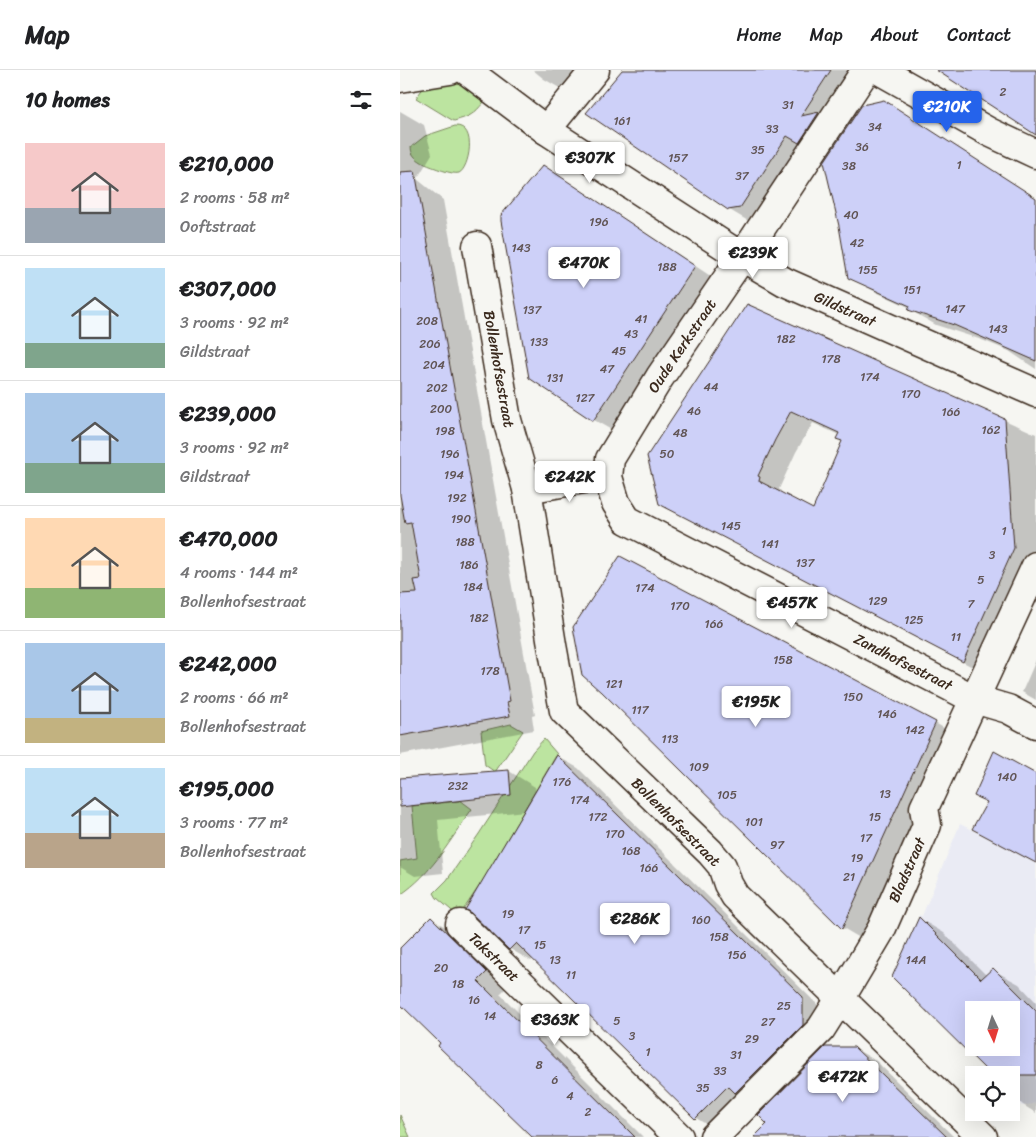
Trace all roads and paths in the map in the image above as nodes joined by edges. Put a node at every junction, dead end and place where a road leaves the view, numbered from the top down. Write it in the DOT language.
graph roads {
  1 [pos="450,70"];
  2 [pos="466,70"];
  3 [pos="595,70"];
  4 [pos="866,70"];
  5 [pos="879,70"];
  6 [pos="400,78"];
  7 [pos="546,130"];
  8 [pos="1036,154"];
  9 [pos="477,246"];
  10 [pos="742,257"];
  11 [pos="1036,393"];
  12 [pos="608,477"];
  13 [pos="527,490"];
  14 [pos="1036,566"];
  15 [pos="974,699"];
  16 [pos="1036,724"];
  17 [pos="460,924"];
  18 [pos="840,999"];
  19 [pos="679,1137"];
  20 [pos="714,1137"];
  21 [pos="983,1137"];
  1 -- 6 [label="street"];
  2 -- 7 [label="street, Gildstraat"];
  3 -- 7 [label="street"];
  4 -- 10 [label="street, Oude Kerkstraat"];
  5 -- 8 [label="street"];
  7 -- 10 [label="street, Gildstraat"];
  9 -- 13 [label="street, Bollenhofsestraat"];
  10 -- 11 [label="street, Gildstraat"];
  10 -- 12 [label="street, Oude Kerkstraat"];
  12 -- 13 [label="street"];
  12 -- 15 [label="street, Zandhofsestraat"];
  13 -- 18 [label="street, Bollenhofsestraat"];
  14 -- 15 [label="street, Bladstraat"];
  15 -- 16 [label="street, Zandhofsestraat"];
  15 -- 18 [label="street, Bladstraat"];
  17 -- 19 [label="street, Takstraat"];
  18 -- 20 [label="street, Bladstraat"];
  18 -- 21 [label="street, Bollenhofsestraat"];
}
